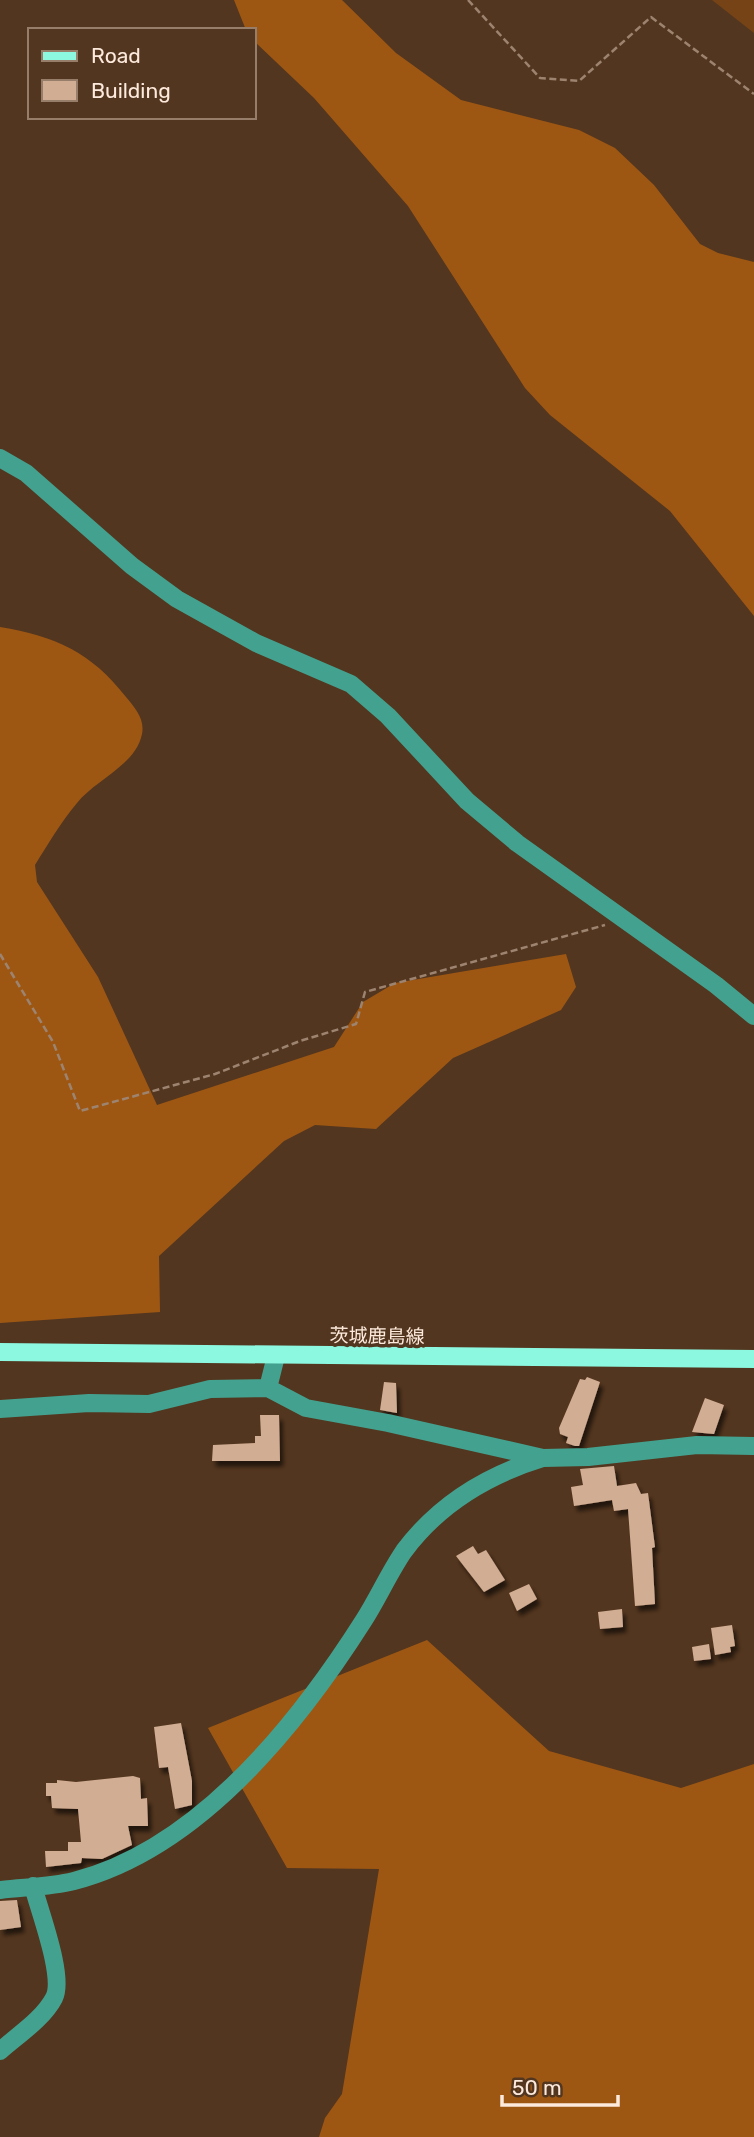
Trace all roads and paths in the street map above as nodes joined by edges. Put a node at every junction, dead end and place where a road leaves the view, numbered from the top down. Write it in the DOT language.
graph roads {
  1 [pos="468,0"];
  2 [pos="754,94"];
  3 [pos="0,458"];
  4 [pos="622,920"];
  5 [pos="0,954"];
  6 [pos="754,1016"];
  7 [pos="0,1352"];
  8 [pos="276,1356"];
  9 [pos="754,1359"];
  10 [pos="268,1388"];
  11 [pos="0,1409"];
  12 [pos="754,1446"];
  13 [pos="542,1458"];
  14 [pos="33,1886"];
  15 [pos="0,1890"];
  16 [pos="0,2051"];
  1 -- 2 [label="path"];
  3 -- 4 [label="street"];
  4 -- 5 [label="path"];
  4 -- 6 [label="street"];
  7 -- 8 [label="main road, 茨城鹿島線"];
  8 -- 9 [label="main road, 茨城鹿島線"];
  8 -- 10 [label="street"];
  10 -- 11 [label="street"];
  10 -- 13 [label="street"];
  12 -- 13 [label="street"];
  13 -- 14 [label="street"];
  14 -- 15 [label="street"];
  14 -- 16 [label="street"];
}
